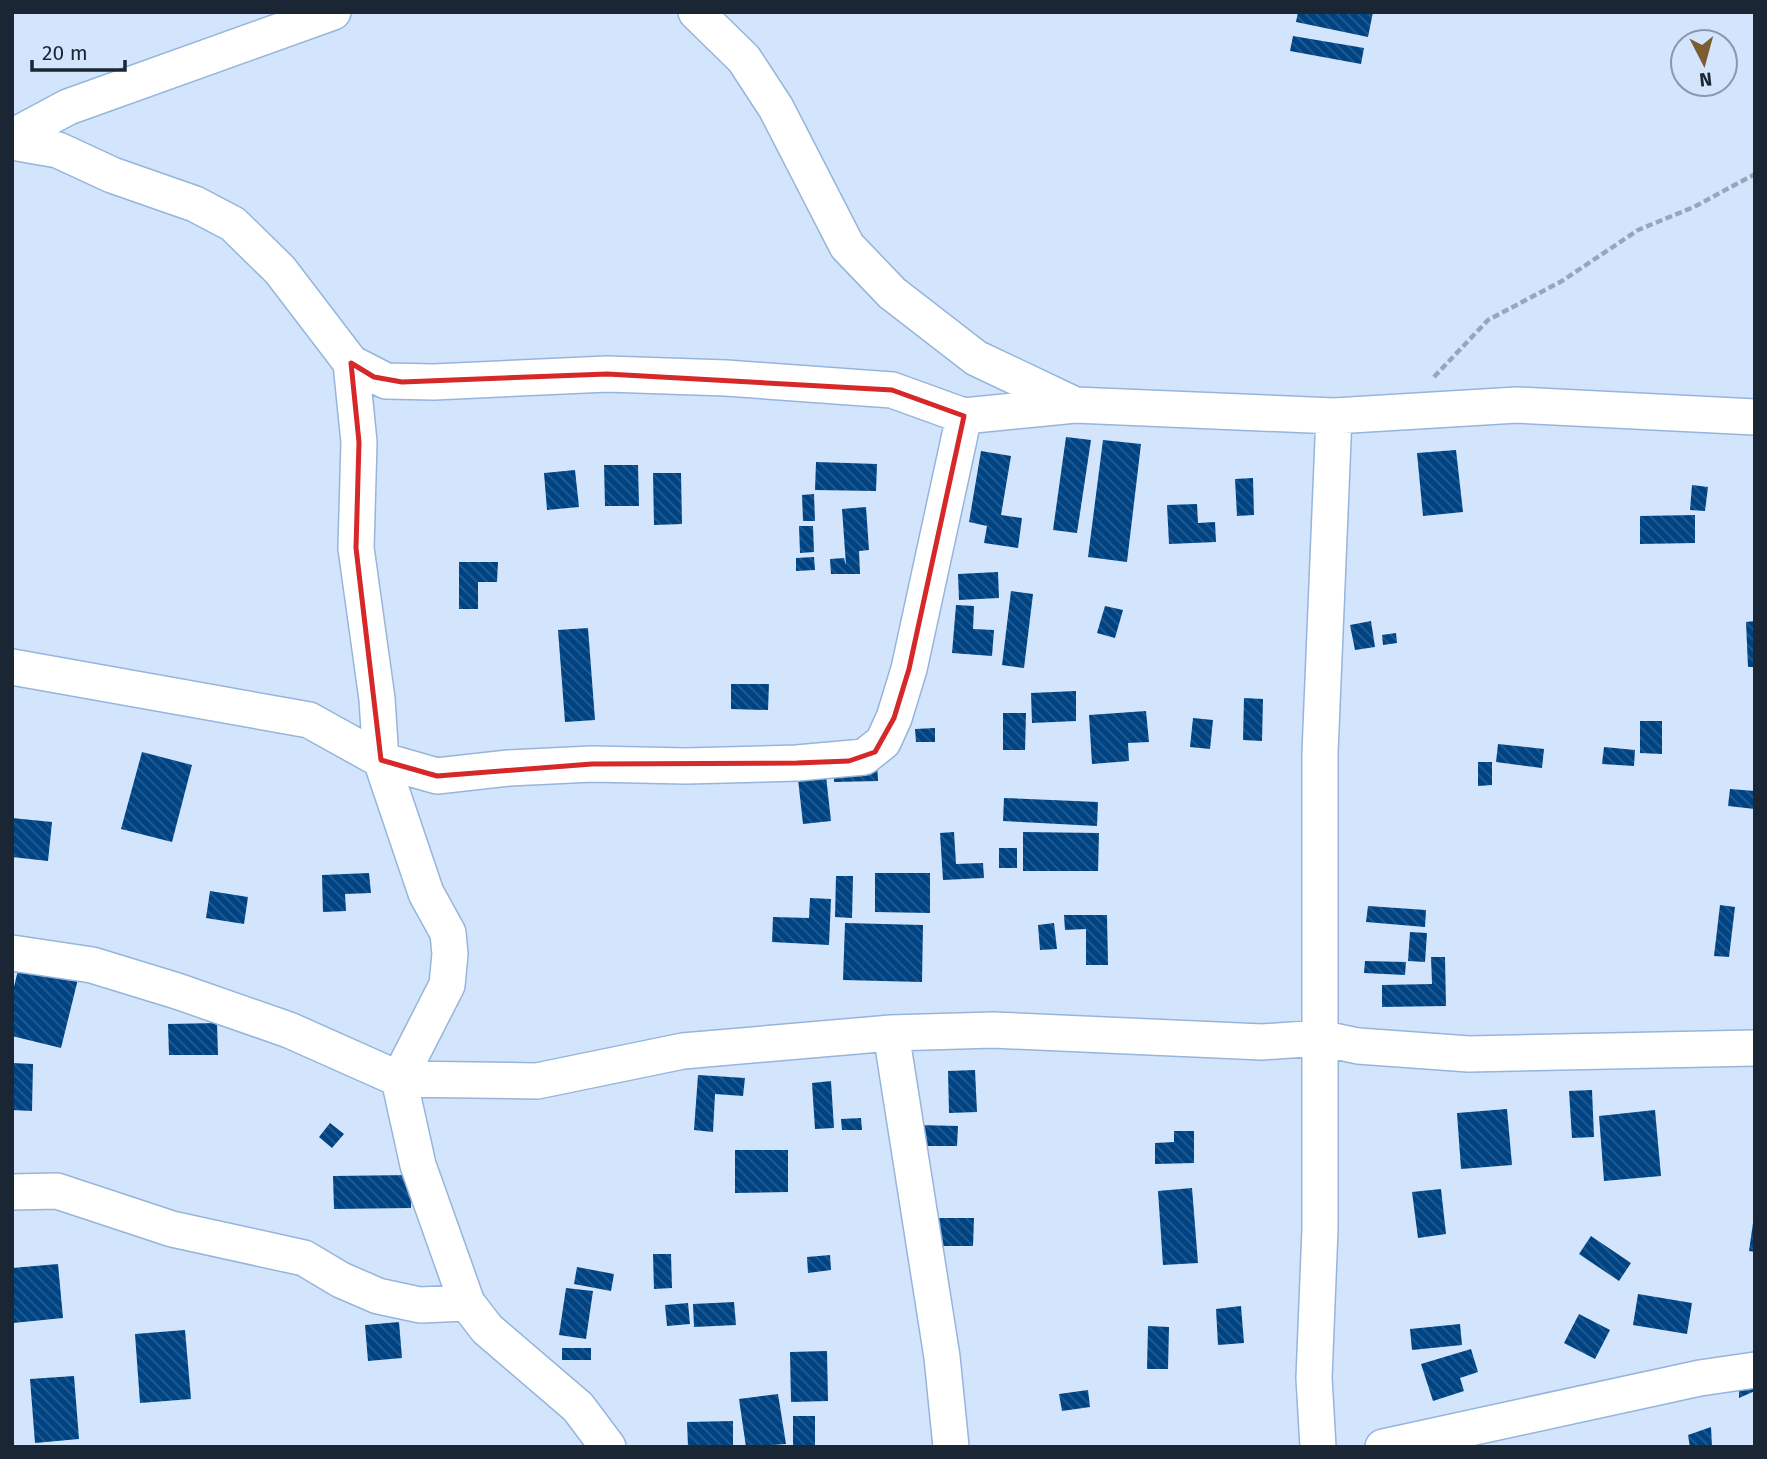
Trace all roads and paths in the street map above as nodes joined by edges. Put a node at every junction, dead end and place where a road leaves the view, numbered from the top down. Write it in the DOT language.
graph roads {
  1 [pos="333,12"];
  2 [pos="696,12"];
  3 [pos="12,140"];
  4 [pos="1755,174"];
  5 [pos="351,363"];
  6 [pos="1075,404"];
  7 [pos="1404,412"];
  8 [pos="964,416"];
  9 [pos="1334,416"];
  10 [pos="1755,416"];
  11 [pos="12,667"];
  12 [pos="381,760"];
  13 [pos="12,953"];
  14 [pos="891,1033"];
  15 [pos="1320,1038"];
  16 [pos="1755,1048"];
  17 [pos="399,1079"];
  18 [pos="12,1192"];
  19 [pos="467,1303"];
  20 [pos="1755,1370"];
  21 [pos="608,1447"];
  22 [pos="951,1447"];
  23 [pos="1318,1447"];
  24 [pos="1382,1447"];
  1 -- 3 [label="street"];
  2 -- 6 [label="street"];
  3 -- 5 [label="street"];
  4 -- 7 [label="path"];
  5 -- 8 [label="street"];
  5 -- 12 [label="street"];
  6 -- 8 [label="street"];
  6 -- 9 [label="street"];
  7 -- 9 [label="street"];
  7 -- 10 [label="street"];
  8 -- 12 [label="street"];
  9 -- 15 [label="street"];
  11 -- 12 [label="street"];
  12 -- 17 [label="street"];
  13 -- 17 [label="street"];
  14 -- 15 [label="street"];
  14 -- 17 [label="street"];
  14 -- 22 [label="street"];
  15 -- 16 [label="street"];
  15 -- 23 [label="street"];
  17 -- 19 [label="street"];
  18 -- 19 [label="street"];
  19 -- 21 [label="street"];
  20 -- 24 [label="street"];
}
